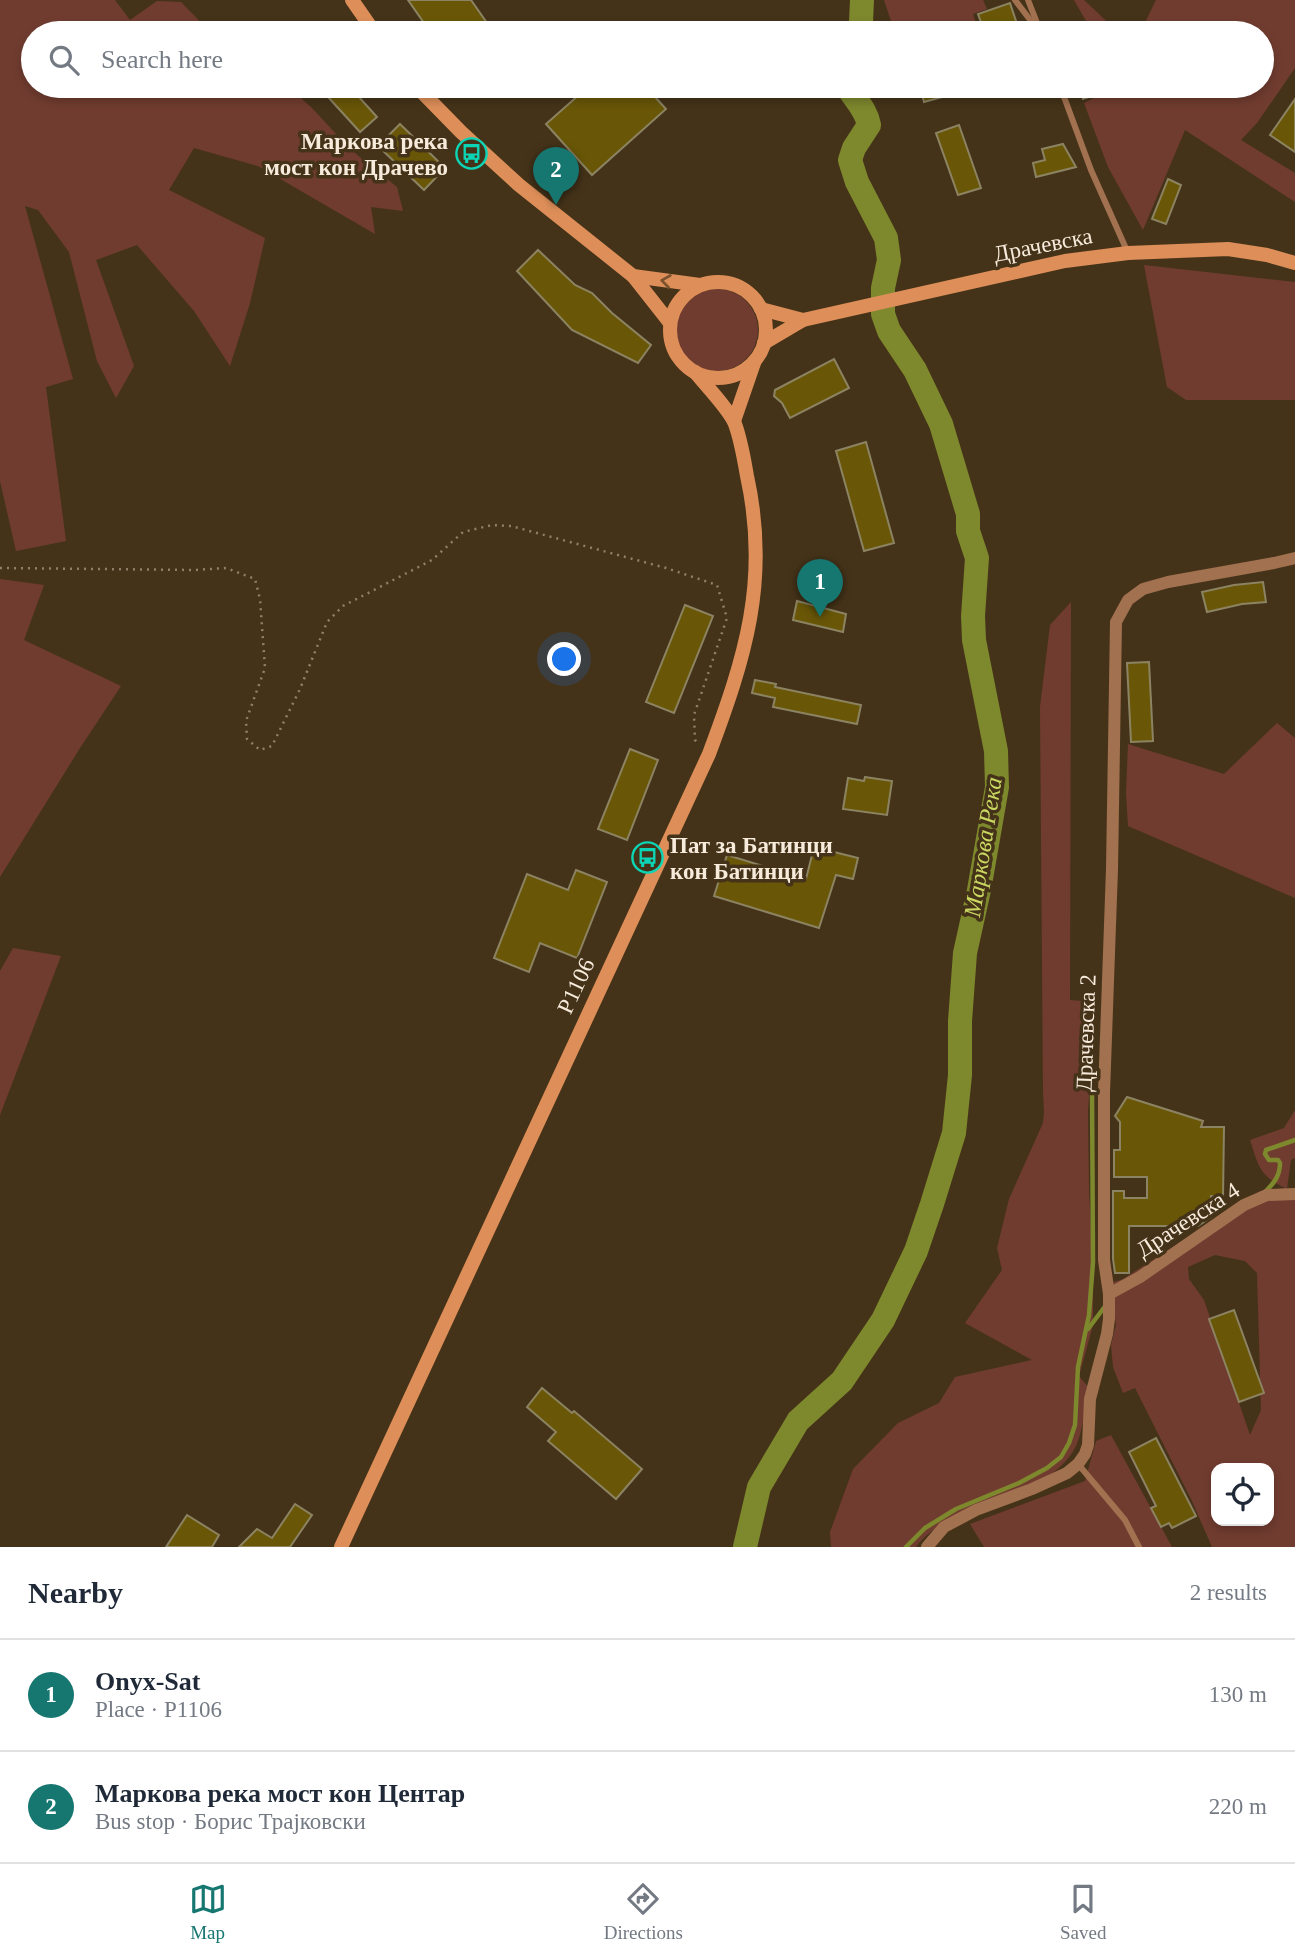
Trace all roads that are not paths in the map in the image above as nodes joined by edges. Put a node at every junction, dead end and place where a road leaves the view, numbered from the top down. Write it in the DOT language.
graph roads {
  1 [pos="352,0"];
  2 [pos="1015,0"];
  3 [pos="1028,0"];
  4 [pos="367,21"];
  5 [pos="1031,21"];
  6 [pos="1036,21"];
  7 [pos="428,98"];
  8 [pos="1064,98"];
  9 [pos="1128,253"];
  10 [pos="1295,263"];
  11 [pos="633,276"];
  12 [pos="700,285"];
  13 [pos="761,309"];
  14 [pos="803,320"];
  15 [pos="670,323"];
  16 [pos="764,342"];
  17 [pos="755,360"];
  18 [pos="695,372"];
  19 [pos="734,421"];
  20 [pos="1295,558"];
  21 [pos="1295,1194"];
  22 [pos="1109,1294"];
  23 [pos="1077,1464"];
  24 [pos="341,1547"];
  25 [pos="927,1547"];
  26 [pos="1139,1547"];
  1 -- 4 [label="main road"];
  2 -- 5 [label="lane"];
  3 -- 6 [label="lane"];
  7 -- 11 [label="main road"];
  8 -- 9 [label="lane"];
  9 -- 10 [label="main road, Драчевска"];
  9 -- 14 [label="main road, Драчевска"];
  12 -- 11 [label="main road, one-way"];
  11 -- 15 [label="main road"];
  12 -- 13 [label="main road"];
  12 -- 15 [label="main road"];
  13 -- 14 [label="main road, Драчевска"];
  13 -- 16 [label="main road"];
  14 -- 16 [label="main road, Драчевска"];
  15 -- 18 [label="main road"];
  16 -- 17 [label="main road"];
  17 -- 18 [label="main road"];
  17 -- 19 [label="main road"];
  18 -- 19 [label="main road"];
  19 -- 24 [label="main road, P1106"];
  20 -- 22 [label="street, Драчевска 2"];
  21 -- 22 [label="street, Драчевска 4"];
  22 -- 23 [label="street, Драчевска 2"];
  23 -- 25 [label="street"];
  23 -- 26 [label="lane"];
}
